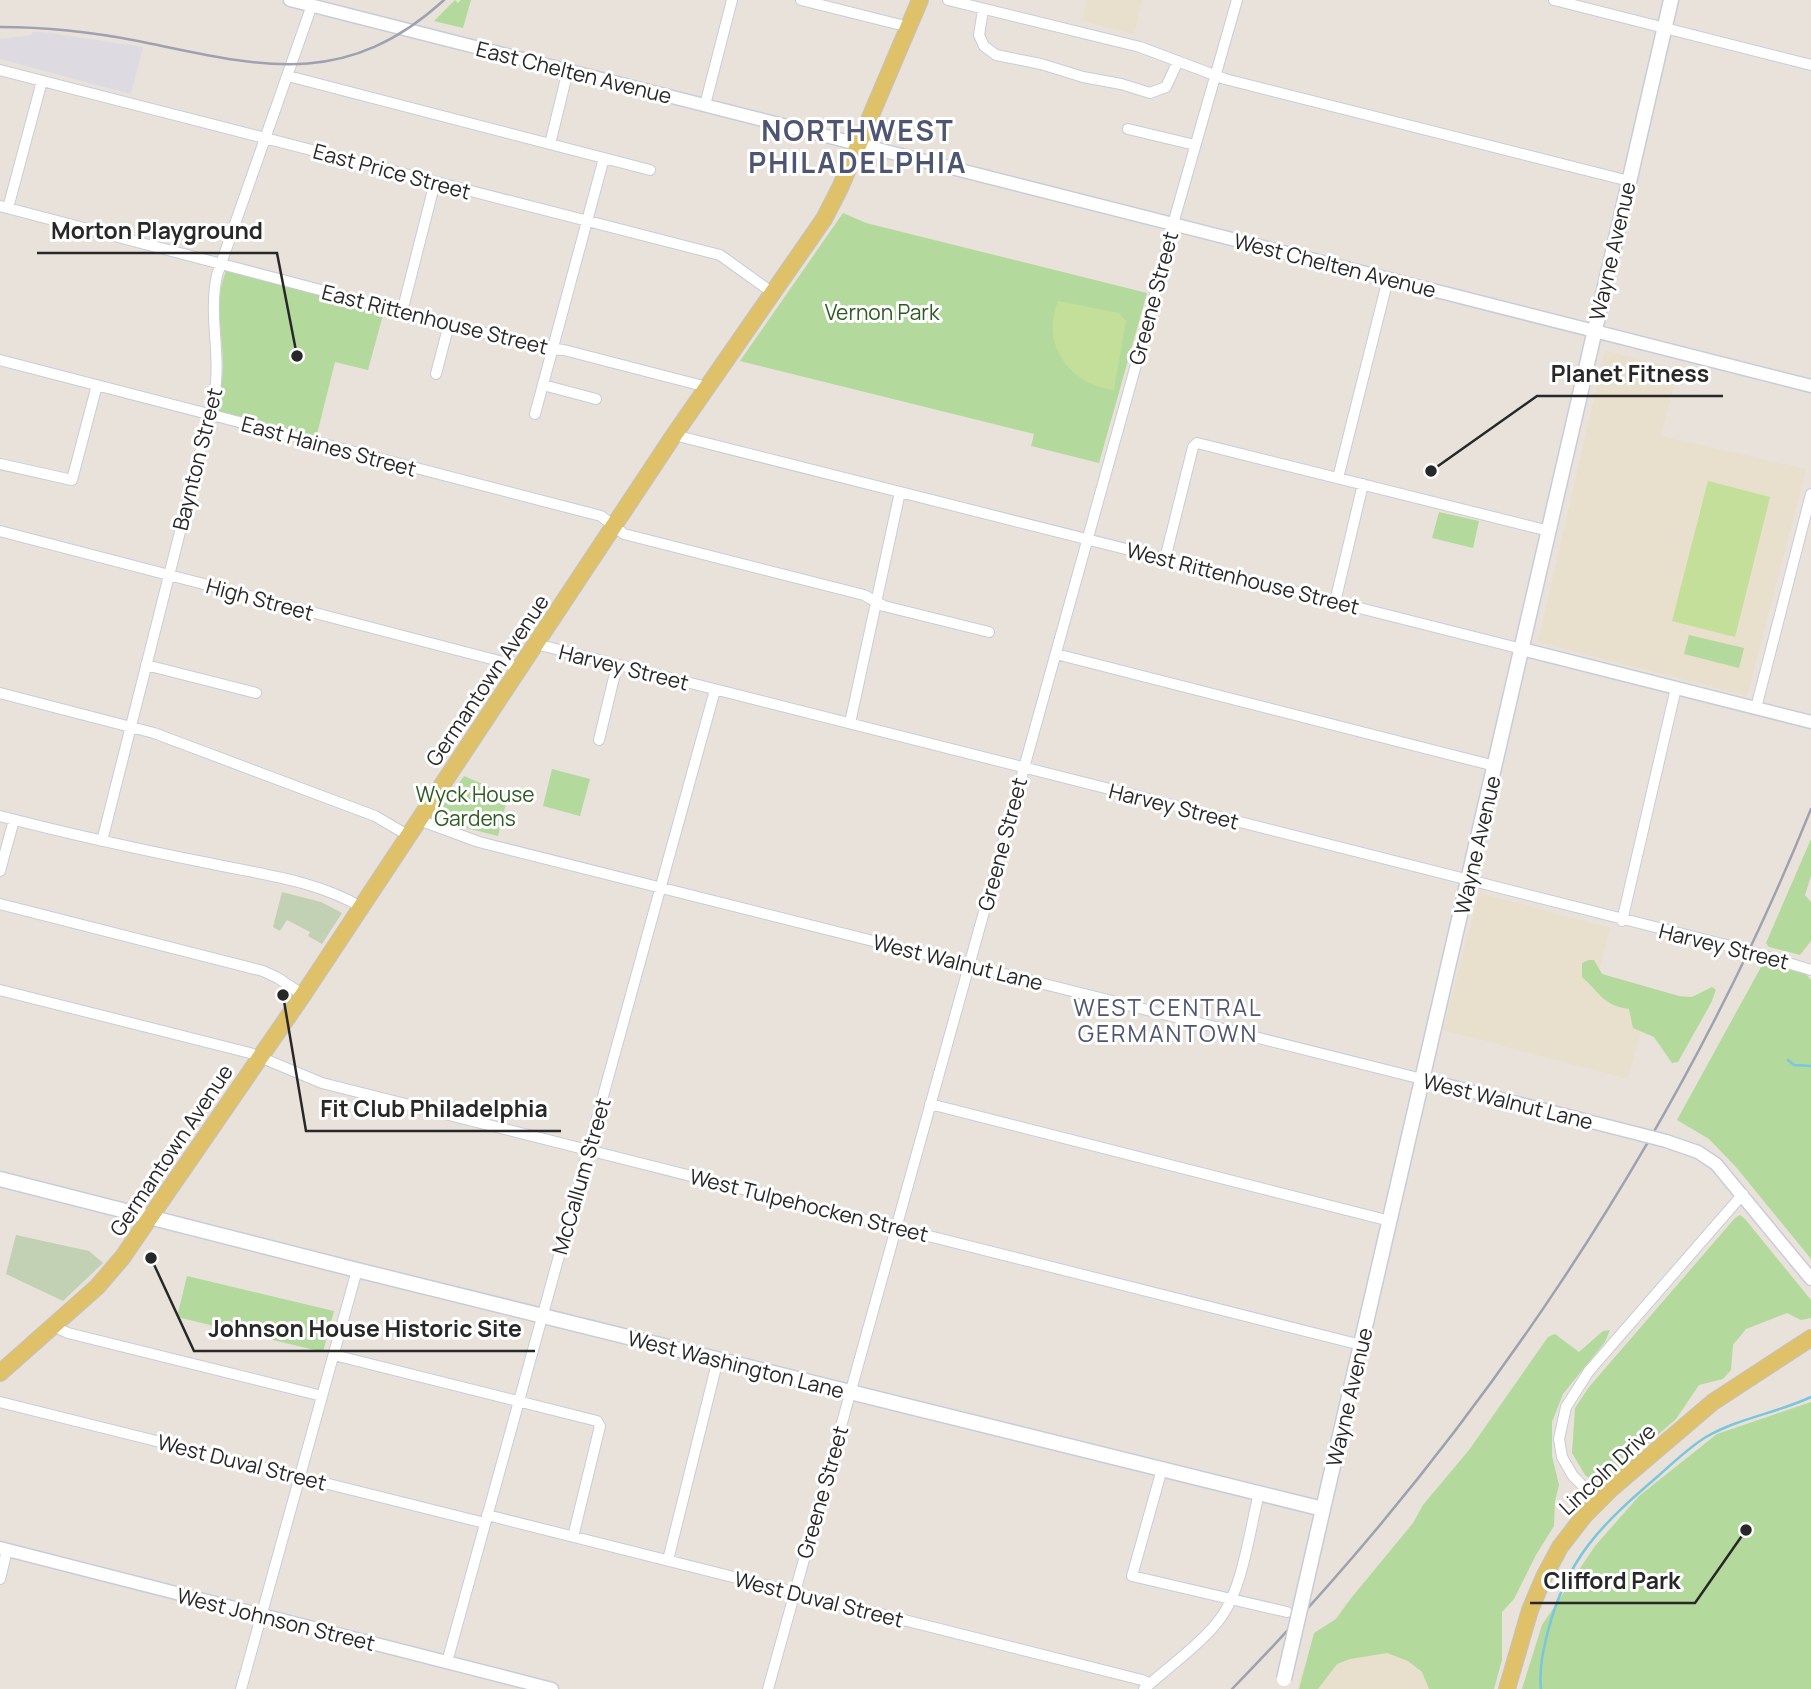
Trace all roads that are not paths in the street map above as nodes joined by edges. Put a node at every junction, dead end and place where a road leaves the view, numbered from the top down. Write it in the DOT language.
graph roads {
  1 [pos="290,0"];
  2 [pos="732,0"];
  3 [pos="801,0"];
  4 [pos="920,0"];
  5 [pos="948,0"];
  6 [pos="1237,0"];
  7 [pos="1554,0"];
  8 [pos="1671,0"];
  9 [pos="313,3"];
  10 [pos="983,10"];
  11 [pos="909,27"];
  12 [pos="1665,28"];
  13 [pos="1178,61"];
  14 [pos="1811,65"];
  15 [pos="0,70"];
  16 [pos="568,71"];
  17 [pos="288,76"];
  18 [pos="1215,76"];
  19 [pos="41,80"];
  20 [pos="705,105"];
  21 [pos="1128,129"];
  22 [pos="266,139"];
  23 [pos="550,144"];
  24 [pos="859,145"];
  25 [pos="1195,145"];
  26 [pos="604,158"];
  27 [pos="650,170"];
  28 [pos="1629,181"];
  29 [pos="435,182"];
  30 [pos="4,207"];
  31 [pos="587,221"];
  32 [pos="1173,224"];
  33 [pos="221,264"];
  34 [pos="1388,279"];
  35 [pos="773,293"];
  36 [pos="402,312"];
  37 [pos="449,324"];
  38 [pos="1593,330"];
  39 [pos="552,349"];
  40 [pos="0,360"];
  41 [pos="436,374"];
  42 [pos="97,385"];
  43 [pos="543,385"];
  44 [pos="1811,386"];
  45 [pos="708,387"];
  46 [pos="596,399"];
  47 [pos="209,414"];
  48 [pos="535,414"];
  49 [pos="674,435"];
  50 [pos="0,464"];
  51 [pos="1338,478"];
  52 [pos="1363,484"];
  53 [pos="900,492"];
  54 [pos="1811,494"];
  55 [pos="613,527"];
  56 [pos="0,531"];
  57 [pos="1549,531"];
  58 [pos="1087,539"];
  59 [pos="1165,559"];
  60 [pos="169,575"];
  61 [pos="877,601"];
  62 [pos="1335,602"];
  63 [pos="989,632"];
  64 [pos="536,645"];
  65 [pos="1522,649"];
  66 [pos="1056,654"];
  67 [pos="146,665"];
  68 [pos="617,665"];
  69 [pos="520,670"];
  70 [pos="1676,688"];
  71 [pos="715,690"];
  72 [pos="0,693"];
  73 [pos="256,693"];
  74 [pos="1756,708"];
  75 [pos="1811,722"];
  76 [pos="850,723"];
  77 [pos="131,727"];
  78 [pos="599,740"];
  79 [pos="1495,766"];
  80 [pos="1023,768"];
  81 [pos="0,816"];
  82 [pos="14,820"];
  83 [pos="419,820"];
  84 [pos="409,836"];
  85 [pos="102,841"];
  86 [pos="0,871"];
  87 [pos="1468,880"];
  88 [pos="660,888"];
  89 [pos="0,904"];
  90 [pos="361,907"];
  91 [pos="1622,921"];
  92 [pos="969,965"];
  93 [pos="1811,970"];
  94 [pos="0,990"];
  95 [pos="303,995"];
  96 [pos="260,1056"];
  97 [pos="1422,1079"];
  98 [pos="930,1104"];
  99 [pos="588,1150"];
  100 [pos="0,1179"];
  101 [pos="1743,1194"];
  102 [pos="150,1218"];
  103 [pos="1390,1221"];
  104 [pos="896,1227"];
  105 [pos="358,1270"];
  106 [pos="1807,1274"];
  107 [pos="542,1315"];
  108 [pos="53,1326"];
  109 [pos="1811,1338"];
  110 [pos="1361,1345"];
  111 [pos="334,1355"];
  112 [pos="718,1359"];
  113 [pos="0,1373"];
  114 [pos="850,1392"];
  115 [pos="322,1396"];
  116 [pos="518,1401"];
  117 [pos="0,1402"];
  118 [pos="1162,1469"];
  119 [pos="300,1476"];
  120 [pos="1259,1493"];
  121 [pos="1598,1502"];
  122 [pos="1323,1509"];
  123 [pos="486,1519"];
  124 [pos="573,1537"];
  125 [pos="4,1549"];
  126 [pos="668,1560"];
  127 [pos="0,1579"];
  128 [pos="794,1592"];
  129 [pos="1231,1599"];
  130 [pos="1287,1612"];
  131 [pos="261,1615"];
  132 [pos="447,1662"];
  133 [pos="1282,1684"];
  134 [pos="1147,1686"];
  135 [pos="240,1689"];
  136 [pos="552,1689"];
  137 [pos="768,1689"];
  138 [pos="1507,1689"];
  1 -- 9 [label="street, East Chelten Avenue"];
  2 -- 20 [label="street"];
  3 -- 11 [label="street"];
  4 -- 11 [label="main road, Germantown Avenue"];
  5 -- 10 [label="street"];
  6 -- 18 [label="street, Greene Street"];
  7 -- 12 [label="street"];
  8 -- 12 [label="main road, Wayne Avenue"];
  9 -- 16 [label="street, East Chelten Avenue"];
  9 -- 17 [label="street, Baynton Street"];
  10 -- 13 [label="street"];
  10 -- 13 [label="street"];
  11 -- 24 [label="main road, Germantown Avenue"];
  12 -- 14 [label="street"];
  12 -- 28 [label="main road, Wayne Avenue"];
  13 -- 18 [label="street"];
  15 -- 19 [label="street, East Price Street"];
  16 -- 20 [label="street, East Chelten Avenue"];
  16 -- 23 [label="street"];
  17 -- 22 [label="street, Baynton Street"];
  17 -- 23 [label="street"];
  18 -- 25 [label="street, Greene Street"];
  18 -- 28 [label="street"];
  19 -- 22 [label="street, East Price Street"];
  19 -- 30 [label="street"];
  20 -- 24 [label="street, East Chelten Avenue"];
  21 -- 25 [label="street"];
  22 -- 29 [label="street, East Price Street"];
  22 -- 33 [label="street, Baynton Street"];
  23 -- 26 [label="street"];
  24 -- 32 [label="street, West Chelten Avenue"];
  24 -- 35 [label="main road, Germantown Avenue"];
  25 -- 32 [label="street, Greene Street"];
  26 -- 27 [label="street"];
  26 -- 31 [label="street"];
  28 -- 38 [label="main road, Wayne Avenue"];
  29 -- 31 [label="street, East Price Street"];
  29 -- 36 [label="street"];
  30 -- 33 [label="street, East Rittenhouse Street"];
  31 -- 35 [label="street, East Price Street"];
  31 -- 39 [label="street"];
  32 -- 34 [label="street, West Chelten Avenue"];
  32 -- 58 [label="street, Greene Street"];
  33 -- 36 [label="street, East Rittenhouse Street"];
  33 -- 47 [label="street, Baynton Street"];
  34 -- 38 [label="street, West Chelten Avenue"];
  34 -- 51 [label="street"];
  35 -- 45 [label="main road, Germantown Avenue"];
  36 -- 37 [label="street, East Rittenhouse Street"];
  37 -- 39 [label="street, East Rittenhouse Street"];
  37 -- 41 [label="street"];
  38 -- 44 [label="street, West Chelten Avenue"];
  38 -- 57 [label="main road, Wayne Avenue"];
  39 -- 43 [label="street"];
  39 -- 45 [label="street, East Rittenhouse Street"];
  40 -- 42 [label="street, East Haines Street"];
  42 -- 47 [label="street, East Haines Street"];
  42 -- 50 [label="street"];
  43 -- 46 [label="street"];
  43 -- 48 [label="street"];
  45 -- 49 [label="main road, Germantown Avenue"];
  47 -- 55 [label="street, East Haines Street"];
  47 -- 60 [label="street, Baynton Street"];
  49 -- 53 [label="street, West Rittenhouse Street"];
  49 -- 55 [label="main road, Germantown Avenue"];
  51 -- 52 [label="street"];
  51 -- 59 [label="street"];
  52 -- 57 [label="street"];
  52 -- 62 [label="street"];
  53 -- 58 [label="street, West Rittenhouse Street"];
  53 -- 61 [label="street"];
  54 -- 74 [label="street"];
  55 -- 61 [label="street, East Haines Street"];
  55 -- 64 [label="main road, Germantown Avenue"];
  56 -- 60 [label="street, High Street"];
  57 -- 65 [label="main road, Wayne Avenue"];
  58 -- 59 [label="street, West Rittenhouse Street"];
  58 -- 66 [label="street, Greene Street"];
  59 -- 62 [label="street, West Rittenhouse Street"];
  60 -- 67 [label="street, Baynton Street"];
  60 -- 69 [label="street, High Street"];
  61 -- 63 [label="street, East Haines Street"];
  61 -- 76 [label="street"];
  62 -- 65 [label="street, West Rittenhouse Street"];
  64 -- 68 [label="street, Harvey Street"];
  64 -- 69 [label="main road, Germantown Avenue"];
  65 -- 70 [label="street, West Rittenhouse Street"];
  65 -- 79 [label="main road, Wayne Avenue"];
  66 -- 79 [label="street"];
  66 -- 80 [label="street, Greene Street"];
  67 -- 73 [label="street"];
  67 -- 77 [label="street, Baynton Street"];
  68 -- 71 [label="street, Harvey Street"];
  68 -- 78 [label="street"];
  69 -- 83 [label="main road, Germantown Avenue"];
  70 -- 74 [label="street, West Rittenhouse Street"];
  70 -- 91 [label="street"];
  71 -- 76 [label="street, Harvey Street"];
  71 -- 88 [label="street, McCallum Street"];
  72 -- 77 [label="street"];
  74 -- 75 [label="street, West Rittenhouse Street"];
  76 -- 80 [label="street, Harvey Street"];
  77 -- 84 [label="street"];
  77 -- 85 [label="street, Baynton Street"];
  79 -- 87 [label="main road, Wayne Avenue"];
  80 -- 87 [label="street, Harvey Street"];
  80 -- 92 [label="street, Greene Street"];
  81 -- 82 [label="street"];
  82 -- 85 [label="street"];
  82 -- 86 [label="street"];
  83 -- 84 [label="main road, Germantown Avenue"];
  83 -- 88 [label="street, West Walnut Lane"];
  84 -- 90 [label="main road, Germantown Avenue"];
  85 -- 90 [label="street"];
  87 -- 91 [label="street, Harvey Street"];
  87 -- 97 [label="main road, Wayne Avenue"];
  88 -- 92 [label="street, West Walnut Lane"];
  88 -- 99 [label="street, McCallum Street"];
  89 -- 95 [label="street"];
  90 -- 95 [label="main road, Germantown Avenue"];
  91 -- 93 [label="street, Harvey Street"];
  92 -- 97 [label="street, West Walnut Lane"];
  92 -- 98 [label="street, Greene Street"];
  94 -- 96 [label="street, West Tulpehocken Street"];
  95 -- 96 [label="main road, Germantown Avenue"];
  96 -- 99 [label="street, West Tulpehocken Street"];
  96 -- 102 [label="main road, Germantown Avenue"];
  97 -- 101 [label="street, West Walnut Lane, bridge"];
  97 -- 103 [label="main road, Wayne Avenue"];
  98 -- 103 [label="street"];
  98 -- 104 [label="street, Greene Street"];
  99 -- 104 [label="street, West Tulpehocken Street"];
  99 -- 107 [label="street, McCallum Street"];
  100 -- 102 [label="main road, West Washington Lane"];
  101 -- 106 [label="street, West Walnut Lane"];
  101 -- 121 [label="street"];
  102 -- 105 [label="main road, West Washington Lane"];
  102 -- 108 [label="main road, Germantown Avenue"];
  103 -- 110 [label="main road, Wayne Avenue"];
  104 -- 110 [label="street, West Tulpehocken Street"];
  104 -- 114 [label="street, Greene Street"];
  105 -- 107 [label="main road, West Washington Lane"];
  105 -- 111 [label="street"];
  107 -- 112 [label="main road, West Washington Lane"];
  107 -- 116 [label="street, McCallum Street"];
  108 -- 113 [label="main road, Germantown Avenue"];
  108 -- 115 [label="street"];
  109 -- 121 [label="main road, Lincoln Drive"];
  110 -- 122 [label="main road, Wayne Avenue"];
  111 -- 115 [label="street"];
  111 -- 116 [label="street"];
  112 -- 114 [label="main road, West Washington Lane"];
  112 -- 126 [label="street"];
  114 -- 118 [label="main road, West Washington Lane"];
  114 -- 128 [label="street, Greene Street"];
  115 -- 119 [label="street"];
  116 -- 123 [label="street, McCallum Street"];
  116 -- 124 [label="street"];
  117 -- 119 [label="street, West Duval Street"];
  118 -- 120 [label="main road, West Washington Lane"];
  118 -- 129 [label="street"];
  119 -- 123 [label="street, West Duval Street"];
  119 -- 131 [label="street"];
  120 -- 122 [label="main road, West Washington Lane"];
  120 -- 129 [label="street"];
  121 -- 138 [label="main road, Lincoln Drive"];
  122 -- 133 [label="main road, Wayne Avenue, bridge"];
  123 -- 124 [label="street, West Duval Street"];
  123 -- 132 [label="street, McCallum Street"];
  124 -- 126 [label="street, West Duval Street"];
  125 -- 127 [label="street"];
  125 -- 131 [label="street, West Johnson Street"];
  126 -- 128 [label="street, West Duval Street"];
  128 -- 134 [label="street, West Duval Street"];
  128 -- 137 [label="street, Greene Street"];
  129 -- 130 [label="street"];
  129 -- 134 [label="street"];
  131 -- 132 [label="street, West Johnson Street"];
  131 -- 135 [label="street"];
  132 -- 136 [label="street, West Johnson Street"];
}
